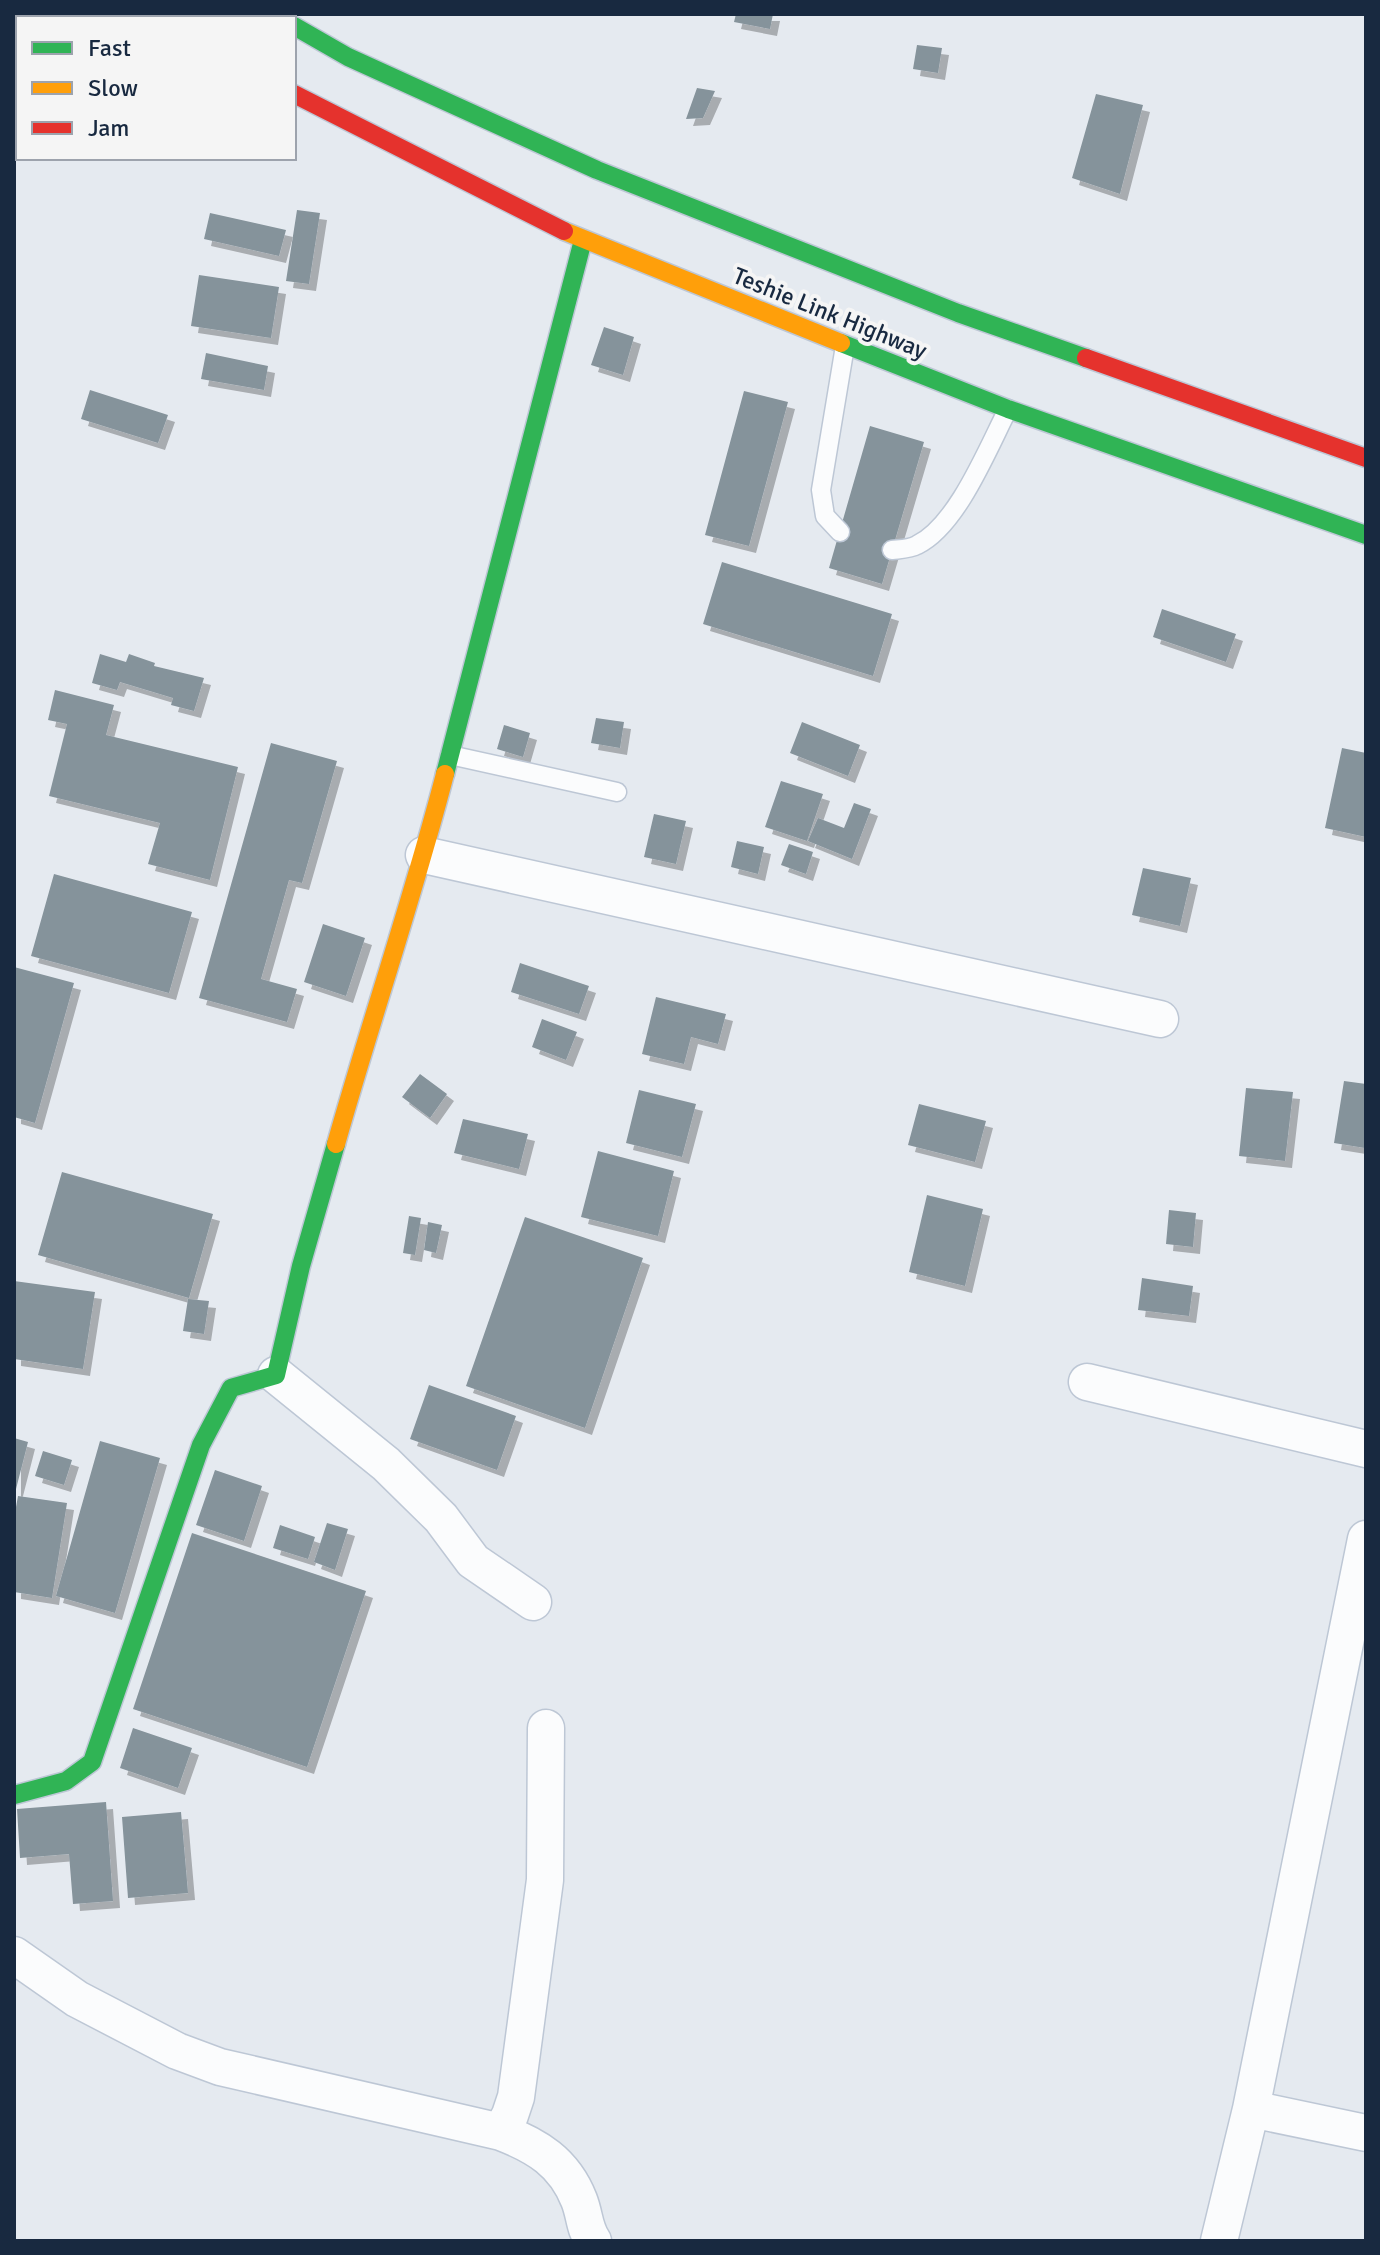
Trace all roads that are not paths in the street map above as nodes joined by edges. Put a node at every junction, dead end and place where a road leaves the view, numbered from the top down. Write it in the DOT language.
graph roads {
  1 [pos="296,27"];
  2 [pos="296,95"];
  3 [pos="583,240"];
  4 [pos="845,346"];
  5 [pos="1008,409"];
  6 [pos="1366,458"];
  7 [pos="840,532"];
  8 [pos="1366,535"];
  9 [pos="892,550"];
  10 [pos="450,755"];
  11 [pos="617,792"];
  12 [pos="424,855"];
  13 [pos="1160,1019"];
  14 [pos="276,1375"];
  15 [pos="1087,1382"];
  16 [pos="1366,1449"];
  17 [pos="1366,1539"];
  18 [pos="533,1602"];
  19 [pos="546,1728"];
  20 [pos="14,1795"];
  21 [pos="14,1955"];
  22 [pos="1251,2109"];
  23 [pos="501,2132"];
  24 [pos="1366,2133"];
  25 [pos="593,2241"];
  26 [pos="1219,2241"];
  1 -- 6 [label="main road, Teshie Link Highway"];
  2 -- 3 [label="main road, Teshie Link Highway"];
  3 -- 4 [label="main road, Teshie Link Highway"];
  3 -- 10 [label="main road"];
  4 -- 5 [label="main road, Teshie Link Highway"];
  4 -- 7 [label="lane"];
  5 -- 8 [label="main road, Teshie Link Highway"];
  5 -- 9 [label="lane"];
  10 -- 11 [label="lane"];
  10 -- 12 [label="main road"];
  12 -- 13 [label="street"];
  12 -- 14 [label="main road"];
  14 -- 18 [label="street"];
  14 -- 20 [label="main road"];
  15 -- 16 [label="street"];
  17 -- 22 [label="street"];
  19 -- 23 [label="street"];
  21 -- 23 [label="street"];
  22 -- 24 [label="street"];
  22 -- 26 [label="street"];
  23 -- 25 [label="street"];
}
